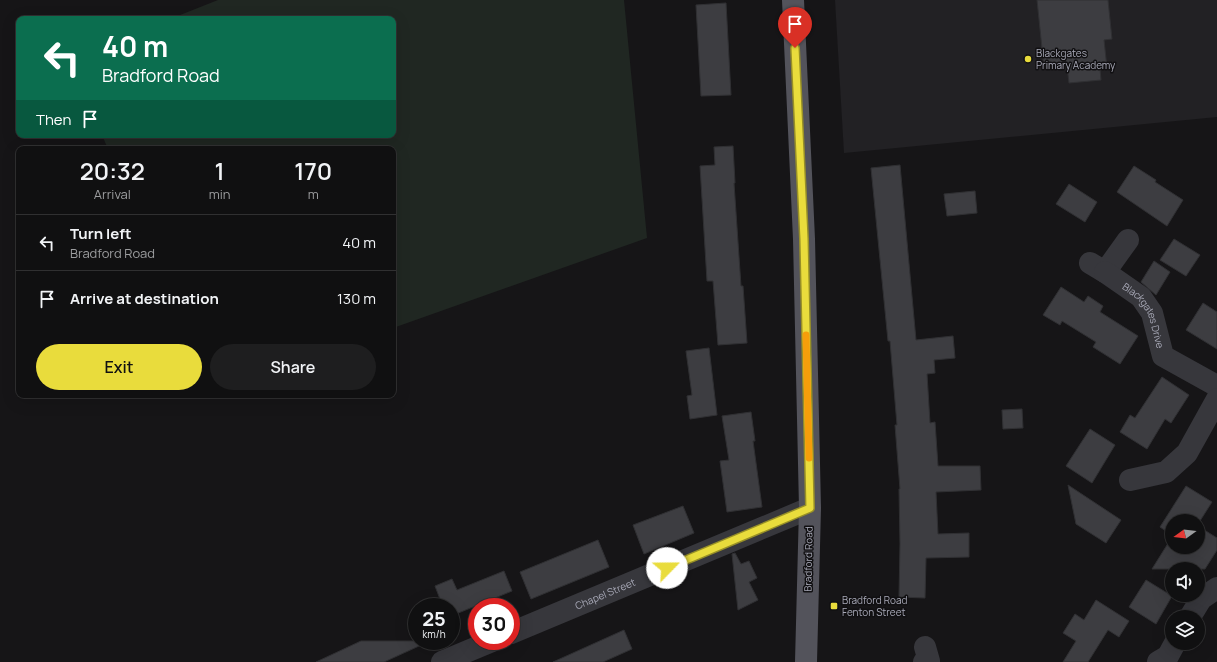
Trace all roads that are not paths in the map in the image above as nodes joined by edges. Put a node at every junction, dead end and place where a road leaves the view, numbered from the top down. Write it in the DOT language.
graph roads {
  1 [pos="793,0"];
  2 [pos="1128,240"];
  3 [pos="1217,386"];
  4 [pos="1217,399"];
  5 [pos="1130,480"];
  6 [pos="810,508"];
  7 [pos="1217,588"];
  8 [pos="1194,610"];
  9 [pos="520,629"];
  10 [pos="471,650"];
  11 [pos="1171,650"];
  12 [pos="442,662"];
  13 [pos="806,662"];
  14 [pos="1158,662"];
  1 -- 6 [label="main road, Bradford Road"];
  2 -- 3 [label="street, Blackgates Drive"];
  4 -- 5 [label="street"];
  6 -- 9 [label="street, Chapel Street"];
  6 -- 13 [label="main road, Bradford Road"];
  7 -- 8 [label="street"];
  10 -- 12 [label="street"];
  11 -- 14 [label="street"];
}
